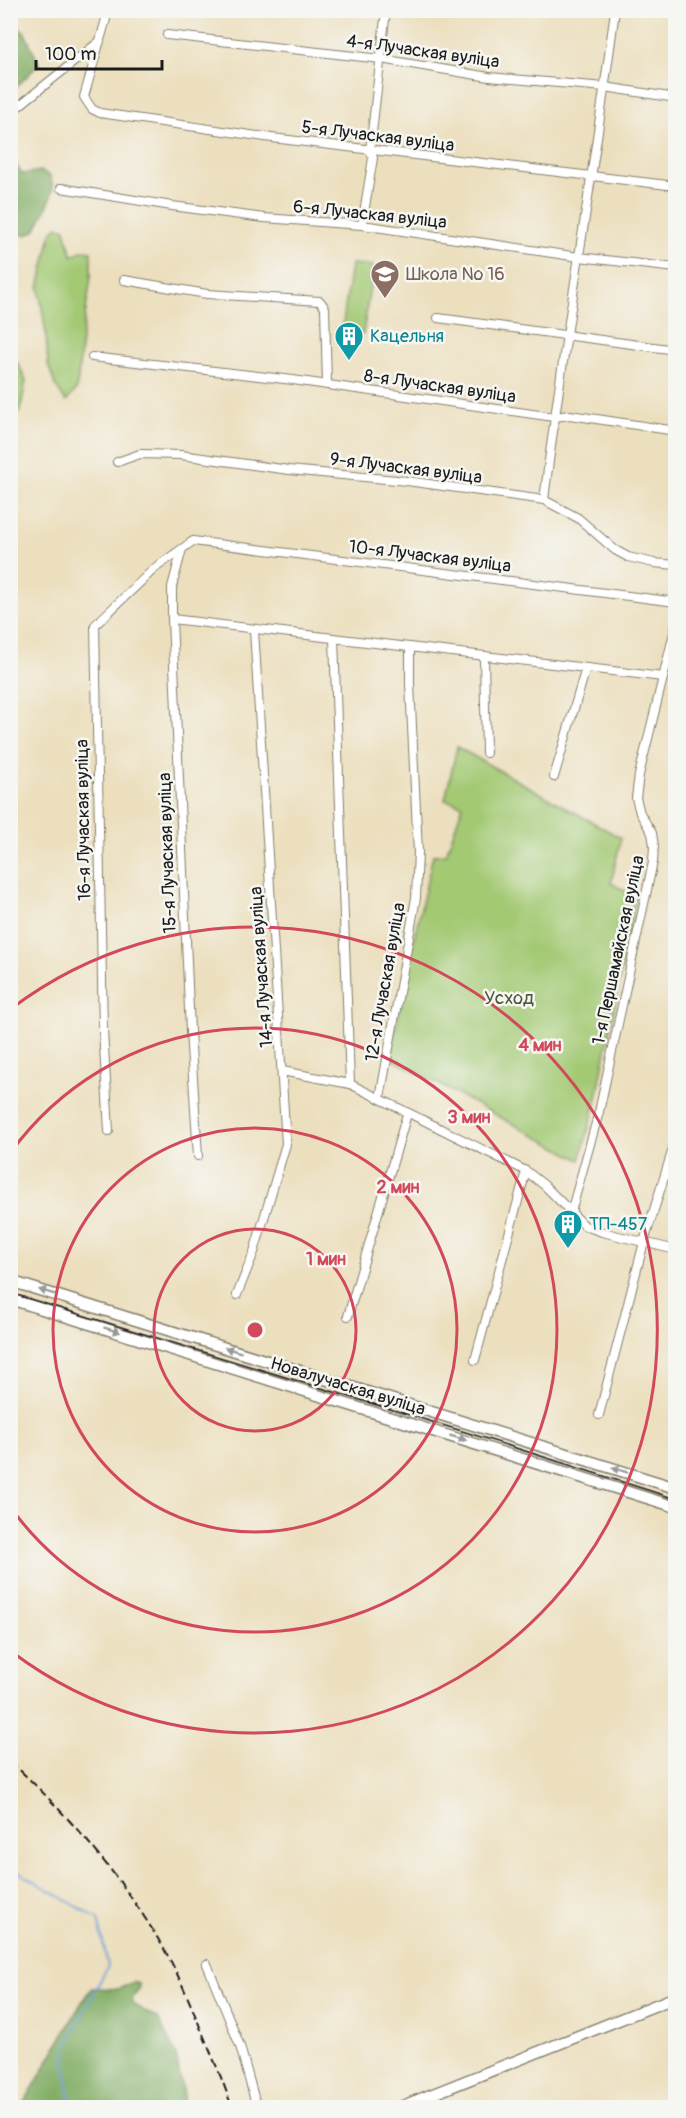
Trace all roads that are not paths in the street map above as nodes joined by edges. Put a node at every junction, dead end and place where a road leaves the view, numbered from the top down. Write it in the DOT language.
graph roads {
  1 [pos="106,10"];
  2 [pos="386,10"];
  3 [pos="615,10"];
  4 [pos="167,35"];
  5 [pos="100,41"];
  6 [pos="381,59"];
  7 [pos="605,87"];
  8 [pos="675,98"];
  9 [pos="10,113"];
  10 [pos="370,150"];
  11 [pos="591,176"];
  12 [pos="675,186"];
  13 [pos="61,188"];
  14 [pos="362,225"];
  15 [pos="579,257"];
  16 [pos="675,268"];
  17 [pos="124,280"];
  18 [pos="438,318"];
  19 [pos="567,336"];
  20 [pos="675,350"];
  21 [pos="92,357"];
  22 [pos="327,385"];
  23 [pos="554,417"];
  24 [pos="675,430"];
  25 [pos="117,462"];
  26 [pos="544,500"];
  27 [pos="183,549"];
  28 [pos="675,565"];
  29 [pos="675,602"];
  30 [pos="172,619"];
  31 [pos="675,625"];
  32 [pos="254,630"];
  33 [pos="334,639"];
  34 [pos="410,647"];
  35 [pos="484,656"];
  36 [pos="586,668"];
  37 [pos="663,676"];
  38 [pos="486,753"];
  39 [pos="554,777"];
  40 [pos="282,1071"];
  41 [pos="350,1084"];
  42 [pos="380,1098"];
  43 [pos="407,1114"];
  44 [pos="109,1131"];
  45 [pos="675,1138"];
  46 [pos="198,1156"];
  47 [pos="526,1171"];
  48 [pos="571,1212"];
  49 [pos="644,1242"];
  50 [pos="675,1250"];
  51 [pos="10,1281"];
  52 [pos="237,1296"];
  53 [pos="10,1299"];
  54 [pos="348,1316"];
  55 [pos="475,1360"];
  56 [pos="599,1415"];
  57 [pos="675,1488"];
  58 [pos="675,1507"];
  59 [pos="207,1964"];
  60 [pos="675,1997"];
  61 [pos="256,2108"];
  62 [pos="398,2108"];
  1 -- 5 [label="street"];
  2 -- 6 [label="street"];
  3 -- 7 [label="street"];
  4 -- 6 [label="street, 4-я Лучаская вуліца"];
  5 -- 9 [label="street"];
  5 -- 10 [label="street, 5-я Лучаская вуліца"];
  6 -- 7 [label="street, 4-я Лучаская вуліца"];
  6 -- 10 [label="street"];
  7 -- 8 [label="street, 4-я Лучаская вуліца"];
  7 -- 11 [label="street"];
  10 -- 11 [label="street, 5-я Лучаская вуліца"];
  10 -- 14 [label="street"];
  11 -- 12 [label="street, 5-я Лучаская вуліца"];
  11 -- 15 [label="street"];
  13 -- 14 [label="street, 6-я Лучаская вуліца"];
  14 -- 15 [label="street, 6-я Лучаская вуліца"];
  15 -- 16 [label="street, 6-я Лучаская вуліца"];
  15 -- 19 [label="street"];
  17 -- 22 [label="street"];
  18 -- 19 [label="street"];
  19 -- 20 [label="street"];
  19 -- 23 [label="street"];
  21 -- 22 [label="street, 8-я Лучаская вуліца"];
  22 -- 23 [label="street, 8-я Лучаская вуліца"];
  23 -- 24 [label="street, 8-я Лучаская вуліца"];
  23 -- 26 [label="street"];
  25 -- 26 [label="street, 9-я Лучаская вуліца"];
  26 -- 28 [label="street, 9-я Лучаская вуліца"];
  27 -- 29 [label="street, 10-я Лучаская вуліца"];
  27 -- 30 [label="street, 15-я Лучаская вуліца"];
  27 -- 44 [label="street, 16-я Лучаская вуліца"];
  30 -- 32 [label="street"];
  30 -- 46 [label="street, 15-я Лучаская вуліца"];
  31 -- 37 [label="street, 1-я Першамайская вуліца"];
  32 -- 33 [label="street"];
  32 -- 40 [label="street, 14-я Лучаская вуліца"];
  33 -- 34 [label="street"];
  33 -- 41 [label="street"];
  34 -- 35 [label="street"];
  34 -- 42 [label="street, 12-я Лучаская вуліца"];
  35 -- 36 [label="street"];
  35 -- 38 [label="street"];
  36 -- 37 [label="street"];
  36 -- 39 [label="street"];
  37 -- 48 [label="street, 1-я Першамайская вуліца"];
  40 -- 41 [label="street"];
  40 -- 52 [label="street, 14-я Лучаская вуліца"];
  41 -- 42 [label="street"];
  42 -- 43 [label="street"];
  43 -- 47 [label="street"];
  43 -- 54 [label="street"];
  45 -- 49 [label="street"];
  47 -- 48 [label="street"];
  47 -- 55 [label="street"];
  48 -- 49 [label="street"];
  49 -- 50 [label="street"];
  49 -- 56 [label="street"];
  57 -- 51 [label="main road, Новалучаская вуліца, one-way"];
  53 -- 58 [label="main road, Новалучаская вуліца, one-way"];
  59 -- 61 [label="street"];
  60 -- 62 [label="main road"];
}
